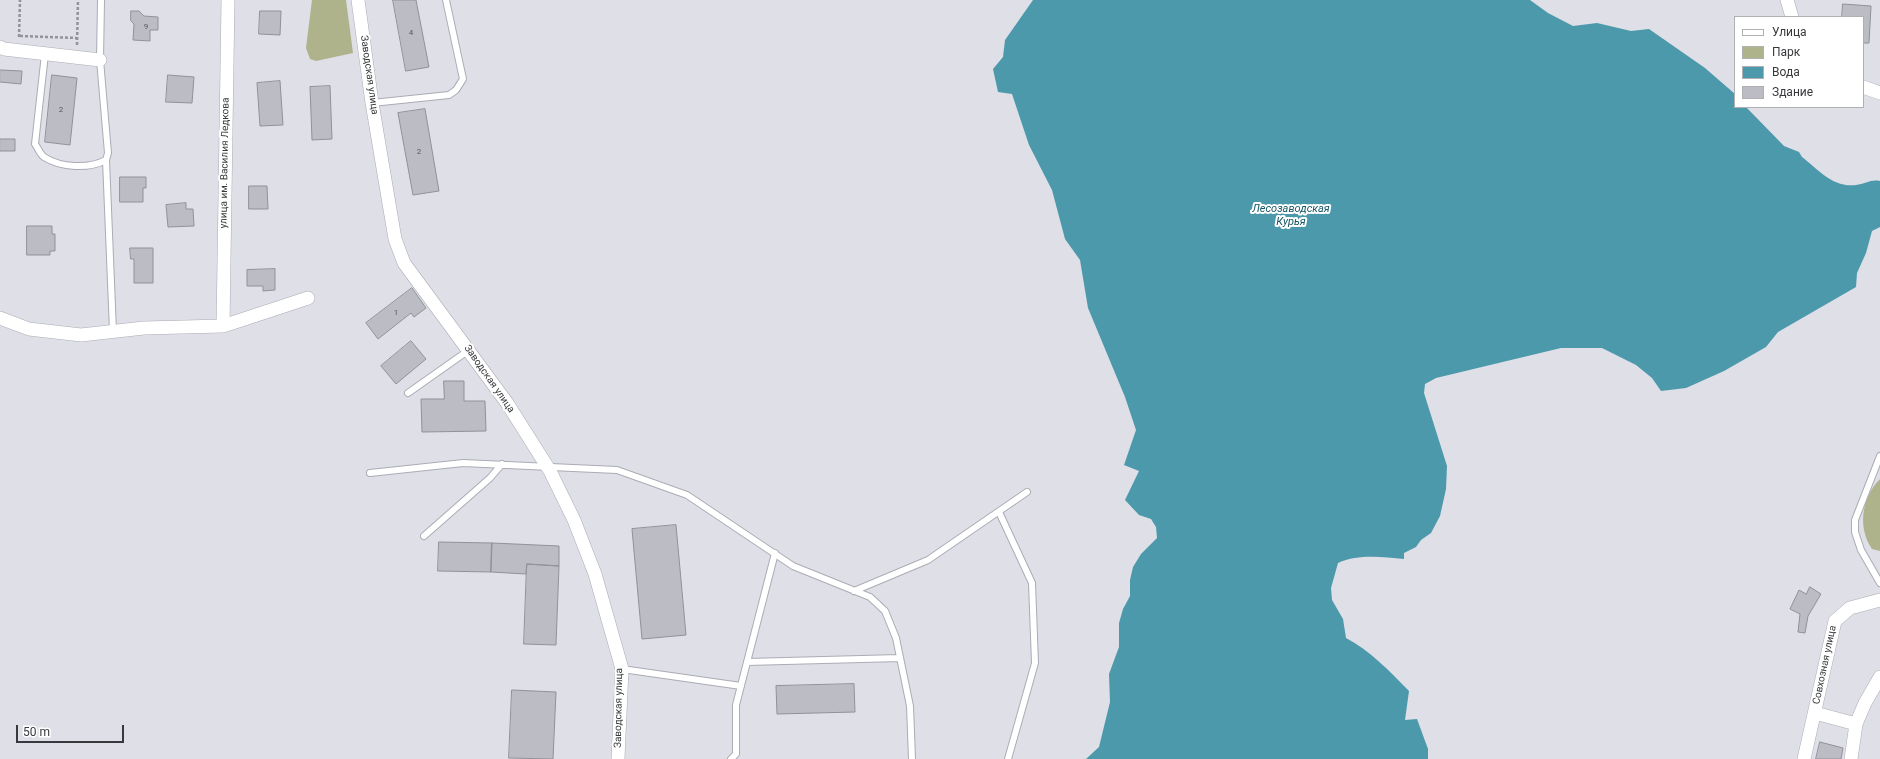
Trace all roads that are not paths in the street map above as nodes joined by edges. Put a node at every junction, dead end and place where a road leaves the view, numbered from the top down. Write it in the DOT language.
graph roads {
  1 [pos="101,0"];
  2 [pos="228,0"];
  3 [pos="358,0"];
  4 [pos="446,0"];
  5 [pos="1788,0"];
  6 [pos="1792,16"];
  7 [pos="0,46"];
  8 [pos="45,54"];
  9 [pos="100,60"];
  10 [pos="1864,87"];
  11 [pos="1880,93"];
  12 [pos="372,103"];
  13 [pos="106,160"];
  14 [pos="308,298"];
  15 [pos="0,318"];
  16 [pos="223,326"];
  17 [pos="113,332"];
  18 [pos="469,350"];
  19 [pos="408,393"];
  20 [pos="1880,456"];
  21 [pos="502,464"];
  22 [pos="548,467"];
  23 [pos="370,473"];
  24 [pos="1027,492"];
  25 [pos="999,512"];
  26 [pos="424,536"];
  27 [pos="775,553"];
  28 [pos="1880,583"];
  29 [pos="854,591"];
  30 [pos="1880,600"];
  31 [pos="900,658"];
  32 [pos="747,662"];
  33 [pos="622,669"];
  34 [pos="1880,677"];
  35 [pos="741,686"];
  36 [pos="1815,713"];
  37 [pos="1856,724"];
  38 [pos="618,759"];
  39 [pos="731,759"];
  40 [pos="912,759"];
  41 [pos="1008,759"];
  42 [pos="1804,759"];
  43 [pos="1851,759"];
  1 -- 9 [label="lane"];
  2 -- 16 [label="street, улица им. Василия Ледкова"];
  3 -- 12 [label="street, Заводская улица"];
  4 -- 12 [label="lane"];
  5 -- 6 [label="street"];
  7 -- 8 [label="street"];
  8 -- 9 [label="street"];
  8 -- 13 [label="lane"];
  9 -- 13 [label="lane"];
  10 -- 11 [label="street"];
  12 -- 18 [label="street, Заводская улица"];
  13 -- 17 [label="lane"];
  14 -- 16 [label="street"];
  15 -- 17 [label="street"];
  16 -- 17 [label="street"];
  18 -- 19 [label="lane"];
  18 -- 22 [label="street, Заводская улица"];
  20 -- 28 [label="lane"];
  21 -- 22 [label="lane"];
  21 -- 23 [label="lane"];
  21 -- 26 [label="lane"];
  22 -- 27 [label="lane"];
  22 -- 33 [label="street, Заводская улица"];
  24 -- 25 [label="lane"];
  25 -- 29 [label="lane"];
  25 -- 41 [label="lane"];
  27 -- 29 [label="lane"];
  27 -- 32 [label="lane"];
  29 -- 31 [label="lane"];
  30 -- 36 [label="street, Совхозная улица"];
  31 -- 32 [label="lane"];
  31 -- 40 [label="lane"];
  32 -- 35 [label="lane"];
  33 -- 35 [label="lane"];
  33 -- 38 [label="street, Заводская улица"];
  34 -- 37 [label="street"];
  35 -- 39 [label="lane"];
  36 -- 37 [label="street"];
  36 -- 42 [label="street, Совхозная улица"];
  37 -- 43 [label="street"];
}
